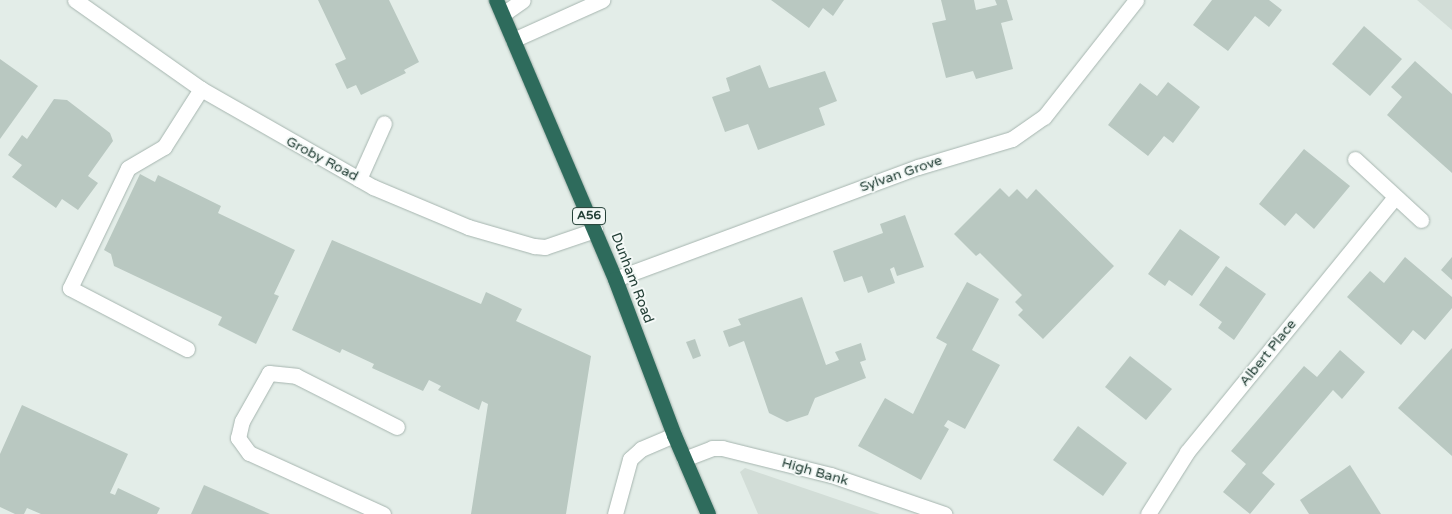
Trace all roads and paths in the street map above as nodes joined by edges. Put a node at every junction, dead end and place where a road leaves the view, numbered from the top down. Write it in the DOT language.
graph roads {
  1 [pos="75,0"];
  2 [pos="496,0"];
  3 [pos="523,0"];
  4 [pos="602,0"];
  5 [pos="1136,0"];
  6 [pos="503,14"];
  7 [pos="512,40"];
  8 [pos="201,90"];
  9 [pos="384,124"];
  10 [pos="1355,159"];
  11 [pos="359,179"];
  12 [pos="1395,197"];
  13 [pos="1421,220"];
  14 [pos="596,230"];
  15 [pos="616,279"];
  16 [pos="186,349"];
  17 [pos="397,427"];
  18 [pos="674,435"];
  19 [pos="684,459"];
  20 [pos="384,514"];
  21 [pos="615,514"];
  22 [pos="708,514"];
  23 [pos="944,514"];
  24 [pos="1148,514"];
  1 -- 8 [label="street, Groby Road"];
  2 -- 6 [label="highway, Dunham Road / A56"];
  3 -- 6 [label="street"];
  4 -- 7 [label="street"];
  5 -- 15 [label="street, Sylvan Grove"];
  6 -- 7 [label="highway, Dunham Road / A56"];
  7 -- 14 [label="highway, Dunham Road / A56"];
  8 -- 11 [label="street, Groby Road"];
  8 -- 16 [label="street"];
  9 -- 11 [label="street"];
  10 -- 12 [label="street"];
  11 -- 14 [label="street, Groby Road"];
  12 -- 13 [label="street"];
  12 -- 24 [label="street, Albert Place"];
  14 -- 15 [label="highway, Dunham Road / A56"];
  15 -- 18 [label="highway, Dunham Road / A56"];
  17 -- 20 [label="street"];
  18 -- 19 [label="highway, Dunham Road / A56"];
  18 -- 21 [label="street"];
  19 -- 22 [label="highway, Dunham Road / A56"];
  19 -- 23 [label="street, High Bank"];
}
